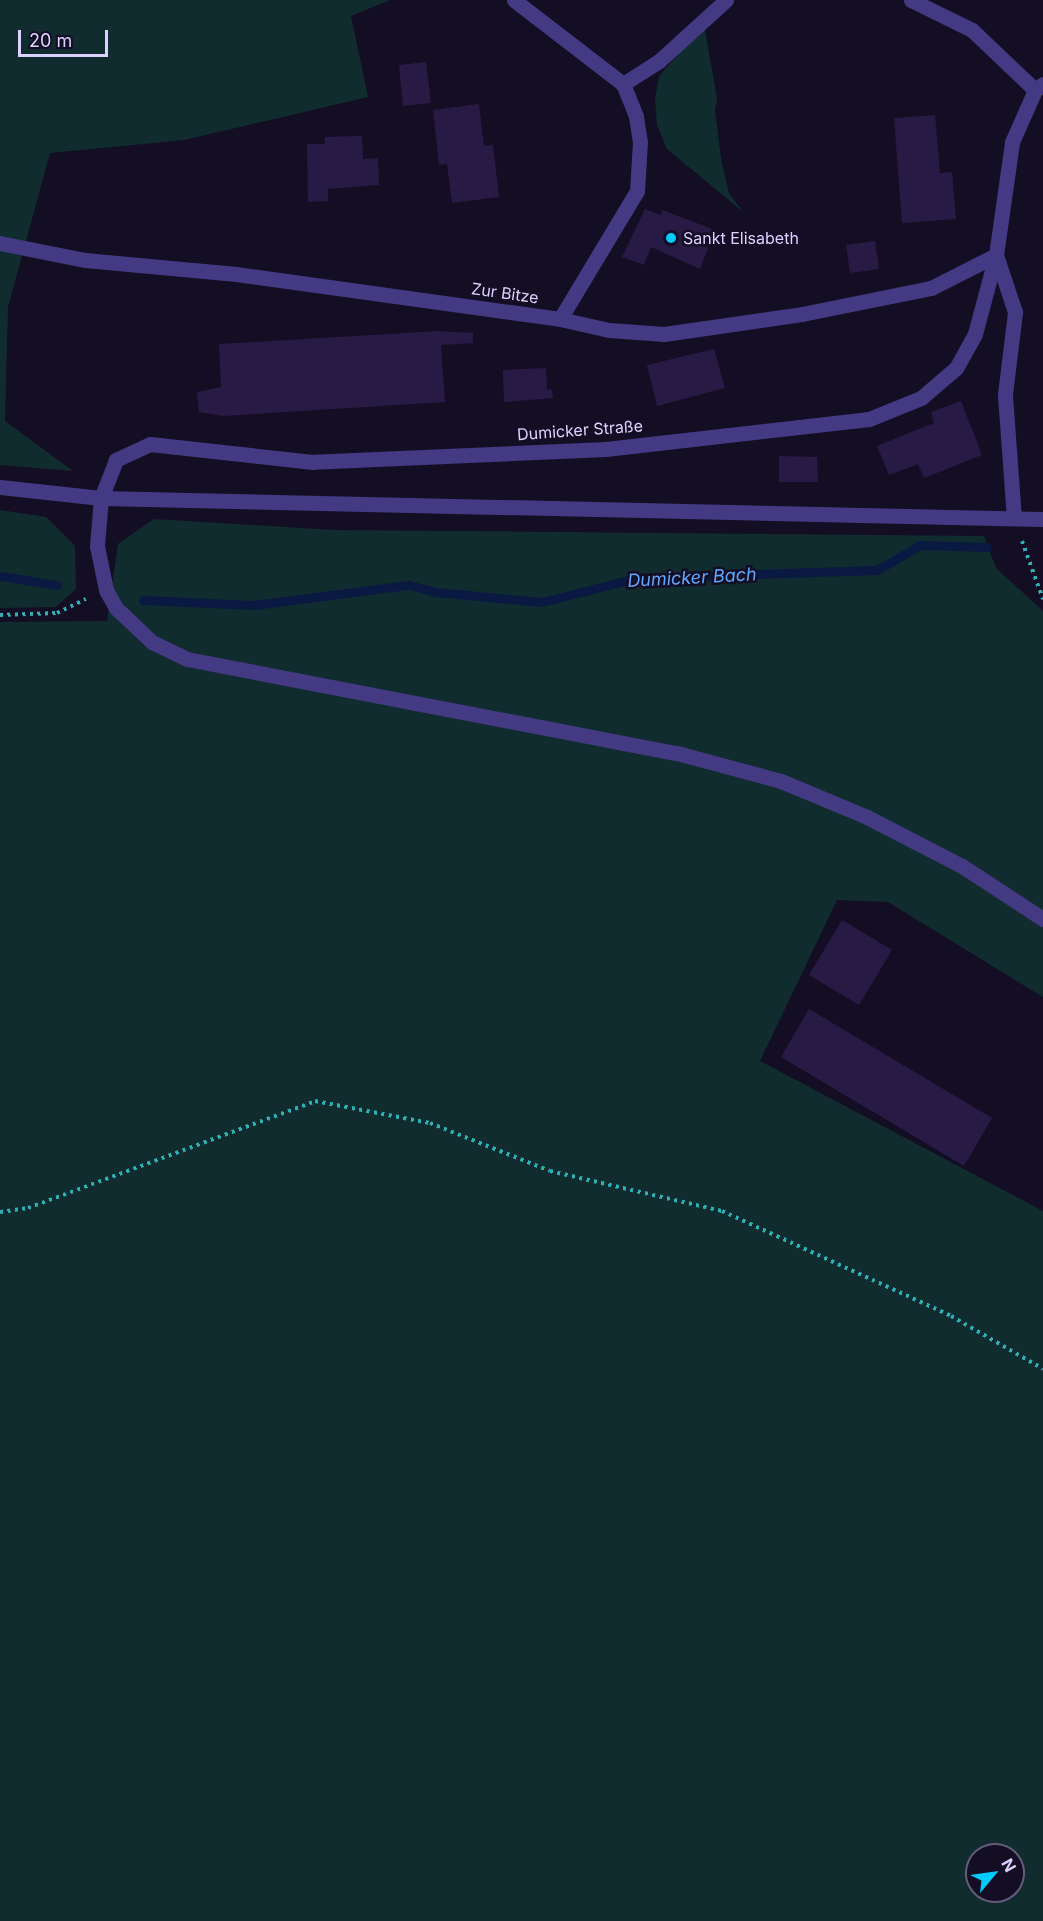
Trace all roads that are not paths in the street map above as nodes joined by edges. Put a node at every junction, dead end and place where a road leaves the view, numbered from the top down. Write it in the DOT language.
graph roads {
  1 [pos="514,0"];
  2 [pos="726,0"];
  3 [pos="911,0"];
  4 [pos="623,84"];
  5 [pos="1039,87"];
  6 [pos="0,243"];
  7 [pos="996,255"];
  8 [pos="560,319"];
  9 [pos="0,487"];
  10 [pos="100,498"];
  11 [pos="1014,518"];
  12 [pos="1043,519"];
  13 [pos="1043,919"];
  1 -- 4 [label="street"];
  2 -- 4 [label="street"];
  3 -- 5 [label="street"];
  4 -- 8 [label="street"];
  5 -- 7 [label="street, Dumicker Straße"];
  6 -- 8 [label="street, Zur Bitze"];
  7 -- 8 [label="street, Zur Bitze"];
  7 -- 10 [label="street, Dumicker Straße"];
  7 -- 11 [label="street, Dumicker Straße"];
  9 -- 10 [label="street"];
  10 -- 11 [label="street"];
  10 -- 13 [label="street, Dumicker Straße"];
  11 -- 12 [label="street"];
}
